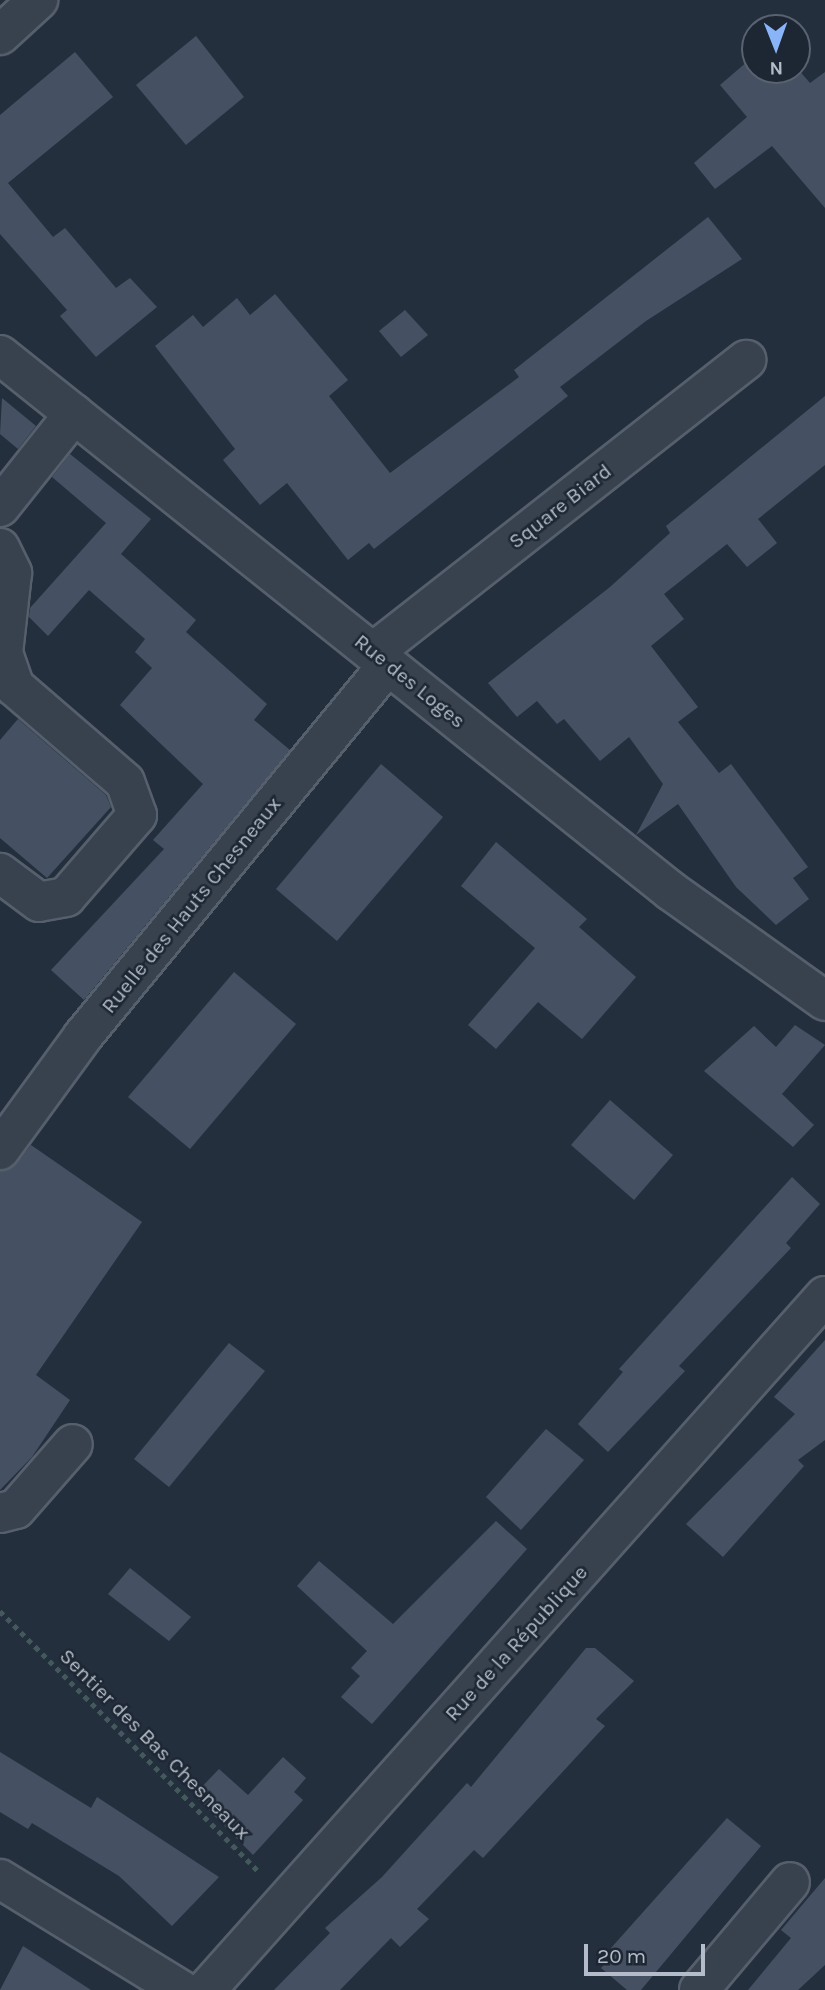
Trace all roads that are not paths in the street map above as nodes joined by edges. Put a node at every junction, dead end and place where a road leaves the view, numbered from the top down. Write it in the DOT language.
graph roads {
  1 [pos="38,0"];
  2 [pos="0,35"];
  3 [pos="0,355"];
  4 [pos="746,360"];
  5 [pos="74,414"];
  6 [pos="0,507"];
  7 [pos="0,548"];
  8 [pos="381,658"];
  9 [pos="8,698"];
  10 [pos="0,873"];
  11 [pos="825,1001"];
  12 [pos="0,1150"];
  13 [pos="825,1296"];
  14 [pos="73,1444"];
  15 [pos="0,1513"];
  16 [pos="0,1879"];
  17 [pos="789,1882"];
  18 [pos="181,1990"];
  19 [pos="206,1990"];
  20 [pos="699,1990"];
  1 -- 2 [label="street"];
  3 -- 5 [label="street, Rue des Loges"];
  4 -- 8 [label="street, Square Biard"];
  5 -- 6 [label="street"];
  5 -- 8 [label="street, Rue des Loges"];
  7 -- 9 [label="street"];
  8 -- 11 [label="street, Rue des Loges"];
  8 -- 12 [label="street, Ruelle des Hauts Chesneaux"];
  9 -- 10 [label="street"];
  13 -- 19 [label="street, Rue de la République"];
  14 -- 15 [label="street"];
  16 -- 18 [label="street"];
  17 -- 20 [label="street"];
}
